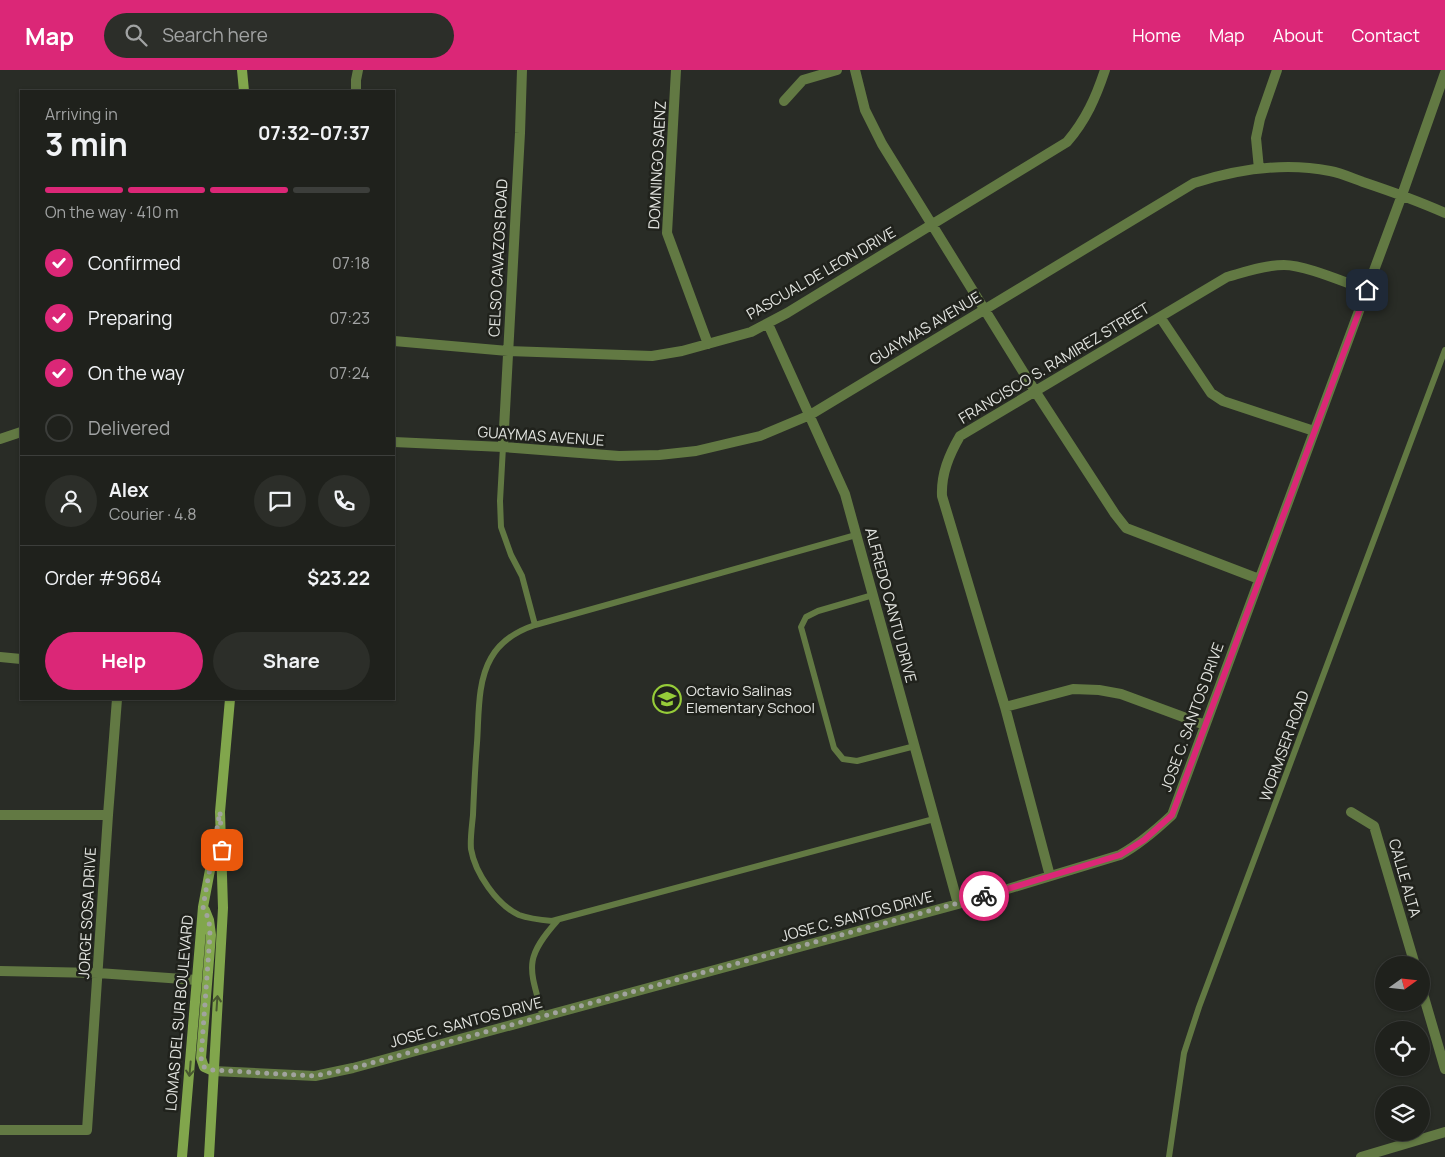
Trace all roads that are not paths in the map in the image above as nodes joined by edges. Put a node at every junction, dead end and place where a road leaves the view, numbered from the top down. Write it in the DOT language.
graph roads {
  1 [pos="242,70"];
  2 [pos="358,70"];
  3 [pos="522,70"];
  4 [pos="676,70"];
  5 [pos="838,70"];
  6 [pos="855,70"];
  7 [pos="1105,70"];
  8 [pos="1277,70"];
  9 [pos="1445,74"];
  10 [pos="244,90"];
  11 [pos="356,90"];
  12 [pos="784,101"];
  13 [pos="1259,168"];
  14 [pos="1402,195"];
  15 [pos="1445,212"];
  16 [pos="932,226"];
  17 [pos="1367,290"];
  18 [pos="984,309"];
  19 [pos="1160,317"];
  20 [pos="768,324"];
  21 [pos="395,341"];
  22 [pos="708,344"];
  23 [pos="1445,350"];
  24 [pos="508,351"];
  25 [pos="1035,391"];
  26 [pos="810,415"];
  27 [pos="1314,431"];
  28 [pos="20,432"];
  29 [pos="0,439"];
  30 [pos="395,442"];
  31 [pos="503,447"];
  32 [pos="856,535"];
  33 [pos="1259,579"];
  34 [pos="873,595"];
  35 [pos="535,625"];
  36 [pos="0,657"];
  37 [pos="20,659"];
  38 [pos="117,700"];
  39 [pos="230,700"];
  40 [pos="1005,707"];
  41 [pos="1205,725"];
  42 [pos="914,746"];
  43 [pos="220,812"];
  44 [pos="1351,812"];
  45 [pos="0,815"];
  46 [pos="108,815"];
  47 [pos="934,819"];
  48 [pos="1050,876"];
  49 [pos="958,904"];
  50 [pos="203,907"];
  51 [pos="559,920"];
  52 [pos="1412,956"];
  53 [pos="0,971"];
  54 [pos="98,973"];
  55 [pos="197,980"];
  56 [pos="1428,1011"];
  57 [pos="543,1017"];
  58 [pos="1445,1069"];
  59 [pos="213,1070"];
  60 [pos="0,1130"];
  61 [pos="1445,1132"];
  62 [pos="182,1157"];
  63 [pos="209,1157"];
  64 [pos="1168,1157"];
  65 [pos="1361,1157"];
  1 -- 10 [label="main road"];
  2 -- 11 [label="street"];
  3 -- 24 [label="street, CELSO CAVAZOS ROAD"];
  4 -- 22 [label="street, DOMNINGO SAENZ"];
  5 -- 12 [label="street"];
  6 -- 16 [label="street"];
  7 -- 16 [label="street, PASCUAL DE LEON DRIVE"];
  8 -- 13 [label="street"];
  9 -- 14 [label="street, JOSE C. SANTOS DRIVE"];
  13 -- 14 [label="street, GUAYMAS AVENUE"];
  13 -- 18 [label="street, GUAYMAS AVENUE"];
  14 -- 15 [label="street, GUAYMAS AVENUE"];
  14 -- 17 [label="street, JOSE C. SANTOS DRIVE"];
  16 -- 18 [label="street"];
  16 -- 20 [label="street, PASCUAL DE LEON DRIVE"];
  17 -- 19 [label="street, FRANCISCO S. RAMIREZ STREET"];
  17 -- 27 [label="street, JOSE C. SANTOS DRIVE"];
  18 -- 25 [label="street"];
  18 -- 26 [label="street, GUAYMAS AVENUE"];
  19 -- 25 [label="street, FRANCISCO S. RAMIREZ STREET"];
  19 -- 27 [label="street"];
  20 -- 22 [label="street, PASCUAL DE LEON DRIVE"];
  20 -- 26 [label="street, ALFREDO CANTU DRIVE"];
  21 -- 24 [label="street, PASCUAL DE LEON DRIVE"];
  22 -- 24 [label="street, PASCUAL DE LEON DRIVE"];
  23 -- 64 [label="lane, WORMSER ROAD"];
  24 -- 31 [label="street, CELSO CAVAZOS ROAD"];
  25 -- 33 [label="street"];
  25 -- 40 [label="street, FRANCISCO S. RAMIREZ STREET"];
  26 -- 31 [label="street, GUAYMAS AVENUE"];
  26 -- 32 [label="street, ALFREDO CANTU DRIVE"];
  27 -- 33 [label="street, JOSE C. SANTOS DRIVE"];
  28 -- 29 [label="street"];
  30 -- 31 [label="street, GUAYMAS AVENUE"];
  31 -- 35 [label="lane"];
  32 -- 34 [label="street, ALFREDO CANTU DRIVE"];
  32 -- 35 [label="lane"];
  33 -- 41 [label="street, JOSE C. SANTOS DRIVE"];
  34 -- 42 [label="street, ALFREDO CANTU DRIVE"];
  34 -- 42 [label="lane"];
  35 -- 51 [label="lane"];
  36 -- 37 [label="street"];
  38 -- 46 [label="street, JORGE SOSA DRIVE"];
  39 -- 43 [label="main road, LOMAS DEL SUR BOULEVARD"];
  40 -- 41 [label="street"];
  40 -- 48 [label="street, FRANCISCO S. RAMIREZ STREET"];
  41 -- 48 [label="street, JOSE C. SANTOS DRIVE"];
  42 -- 47 [label="street, ALFREDO CANTU DRIVE"];
  43 -- 50 [label="main road, LOMAS DEL SUR BOULEVARD"];
  59 -- 43 [label="main road, LOMAS DEL SUR BOULEVARD, one-way"];
  44 -- 52 [label="street, CALLE ALTA"];
  45 -- 46 [label="street"];
  46 -- 54 [label="street, JORGE SOSA DRIVE"];
  47 -- 49 [label="street, ALFREDO CANTU DRIVE"];
  47 -- 51 [label="lane"];
  48 -- 49 [label="street, JOSE C. SANTOS DRIVE"];
  49 -- 57 [label="street, JOSE C. SANTOS DRIVE"];
  50 -- 55 [label="main road, LOMAS DEL SUR BOULEVARD"];
  50 -- 59 [label="main road"];
  51 -- 57 [label="lane"];
  53 -- 54 [label="street"];
  54 -- 55 [label="street"];
  54 -- 60 [label="street, JORGE SOSA DRIVE"];
  55 -- 62 [label="main road, LOMAS DEL SUR BOULEVARD, one-way"];
  56 -- 58 [label="street"];
  57 -- 59 [label="street, JOSE C. SANTOS DRIVE"];
  59 -- 63 [label="main road, LOMAS DEL SUR BOULEVARD"];
  61 -- 65 [label="street"];
}
